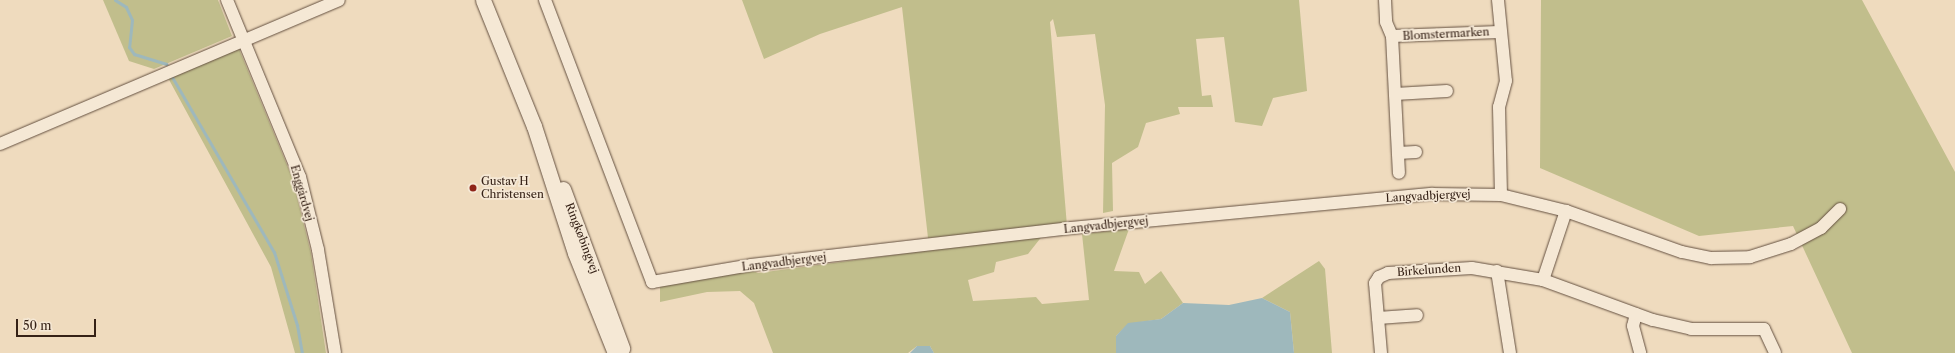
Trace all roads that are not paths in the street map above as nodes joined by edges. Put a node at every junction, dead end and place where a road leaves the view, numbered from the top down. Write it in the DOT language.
graph roads {
  1 [pos="227,0"];
  2 [pos="339,0"];
  3 [pos="484,0"];
  4 [pos="545,0"];
  5 [pos="1385,0"];
  6 [pos="1498,0"];
  7 [pos="1499,32"];
  8 [pos="1392,36"];
  9 [pos="244,40"];
  10 [pos="1447,91"];
  11 [pos="1395,94"];
  12 [pos="534,126"];
  13 [pos="0,144"];
  14 [pos="1416,152"];
  15 [pos="1398,153"];
  16 [pos="1399,173"];
  17 [pos="1502,195"];
  18 [pos="1840,209"];
  19 [pos="1566,211"];
  20 [pos="1497,271"];
  21 [pos="1543,280"];
  22 [pos="1636,314"];
  23 [pos="1417,315"];
  24 [pos="1378,318"];
  25 [pos="335,353"];
  26 [pos="615,353"];
  27 [pos="624,353"];
  28 [pos="1381,353"];
  29 [pos="1510,353"];
  30 [pos="1640,353"];
  31 [pos="1775,353"];
  1 -- 9 [label="street, Enggårdvej"];
  2 -- 9 [label="street"];
  3 -- 12 [label="street, Ringkøbingvej"];
  4 -- 17 [label="street, Langvadbjergvej"];
  5 -- 8 [label="street, Blomstermarken"];
  6 -- 7 [label="street, Blomstermarken"];
  7 -- 8 [label="street, Blomstermarken"];
  7 -- 17 [label="street, Blomstermarken"];
  8 -- 11 [label="street, Blomstermarken"];
  9 -- 13 [label="street"];
  9 -- 25 [label="street, Enggårdvej"];
  10 -- 11 [label="street"];
  11 -- 15 [label="street, Blomstermarken"];
  12 -- 26 [label="street, Ringkøbingvej"];
  12 -- 27 [label="street, Ringkøbingvej"];
  14 -- 15 [label="street"];
  15 -- 16 [label="street, Blomstermarken"];
  17 -- 19 [label="street, Langvadbjergvej"];
  18 -- 19 [label="street, Langvadbjergvej"];
  19 -- 21 [label="street"];
  20 -- 21 [label="street, Birkelunden"];
  20 -- 24 [label="street, Birkelunden"];
  20 -- 29 [label="street"];
  21 -- 22 [label="street, Birkelunden"];
  22 -- 30 [label="street"];
  22 -- 31 [label="street, Birkelunden"];
  23 -- 24 [label="street"];
  24 -- 28 [label="street, Birkelunden"];
}
